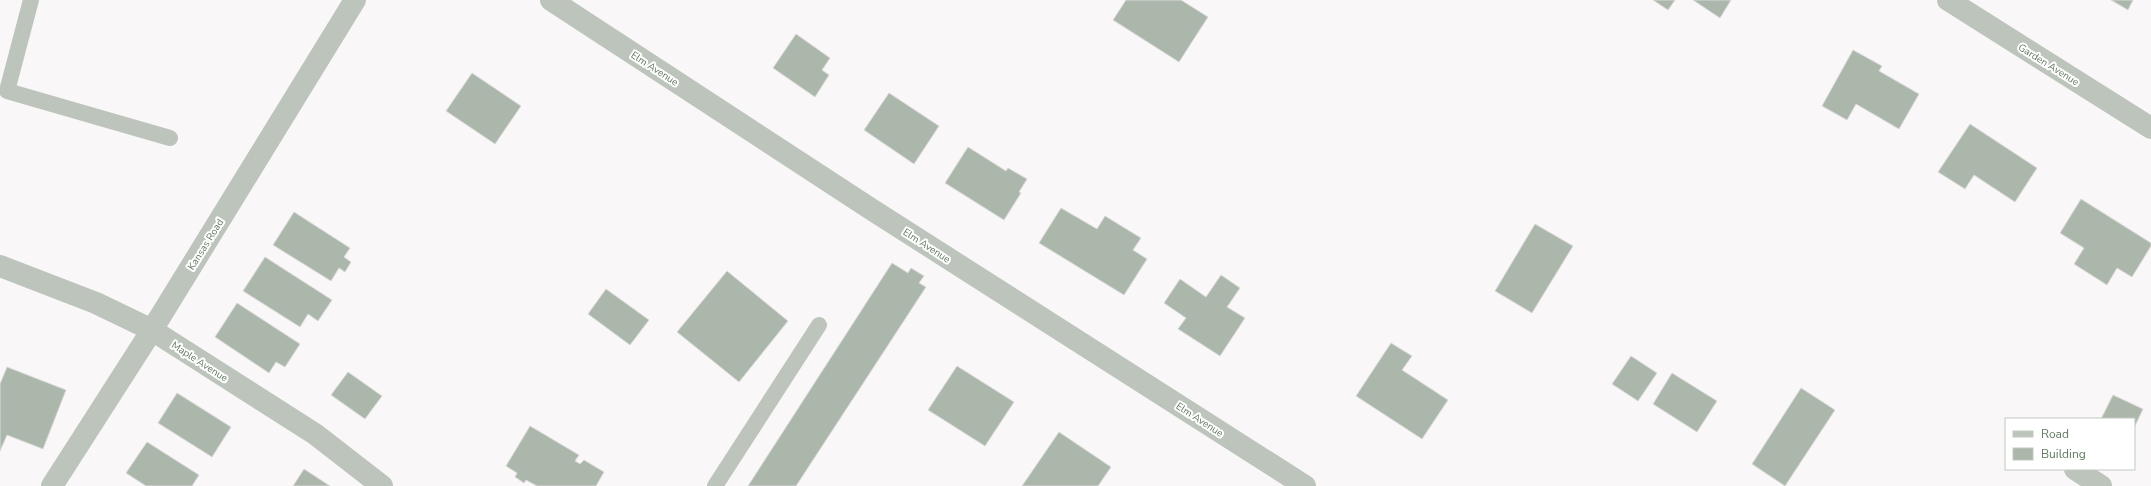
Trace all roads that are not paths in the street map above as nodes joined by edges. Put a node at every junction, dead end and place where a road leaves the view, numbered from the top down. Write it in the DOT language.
graph roads {
  1 [pos="31,0"];
  2 [pos="355,0"];
  3 [pos="551,0"];
  4 [pos="1948,0"];
  5 [pos="2151,128"];
  6 [pos="170,138"];
  7 [pos="0,266"];
  8 [pos="819,324"];
  9 [pos="152,330"];
  10 [pos="2077,470"];
  11 [pos="52,486"];
  12 [pos="382,486"];
  13 [pos="715,486"];
  14 [pos="1305,486"];
  15 [pos="2101,486"];
  1 -- 6 [label="lane"];
  2 -- 9 [label="street, Kansas Road"];
  3 -- 14 [label="street, Elm Avenue"];
  4 -- 5 [label="street, Garden Avenue"];
  7 -- 9 [label="street, Maple Avenue"];
  8 -- 13 [label="lane"];
  9 -- 11 [label="street, Kansas Road"];
  9 -- 12 [label="street, Maple Avenue"];
  10 -- 15 [label="street"];
}
